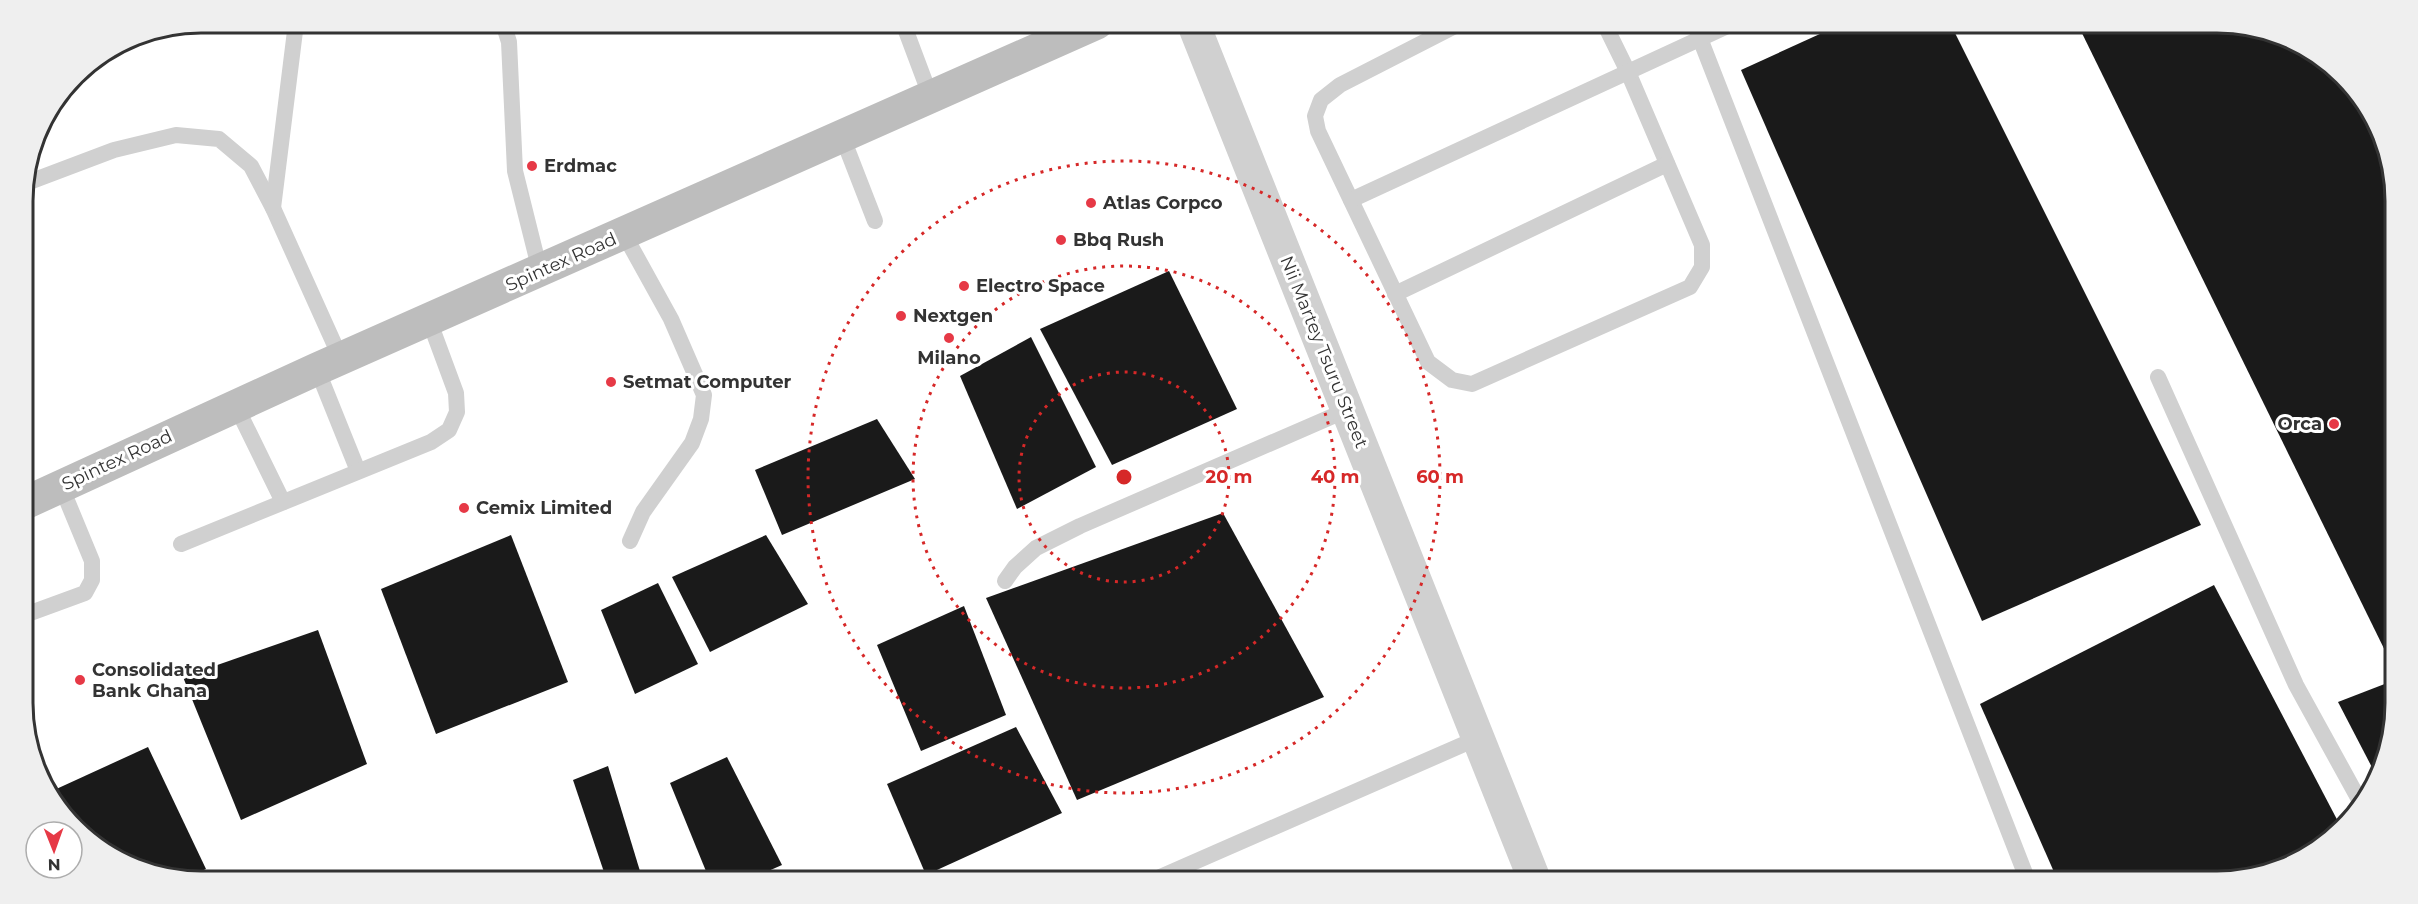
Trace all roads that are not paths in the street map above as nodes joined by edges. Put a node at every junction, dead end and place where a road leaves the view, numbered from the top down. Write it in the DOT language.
graph roads {
  1 [pos="295,33"];
  2 [pos="506,33"];
  3 [pos="907,33"];
  4 [pos="1072,33"];
  5 [pos="1197,33"];
  6 [pos="1440,33"];
  7 [pos="1609,33"];
  8 [pos="1692,33"];
  9 [pos="1698,33"];
  10 [pos="1628,72"];
  11 [pos="930,95"];
  12 [pos="842,136"];
  13 [pos="1667,164"];
  14 [pos="34,180"];
  15 [pos="1351,200"];
  16 [pos="273,208"];
  17 [pos="874,221"];
  18 [pos="624,234"];
  19 [pos="540,271"];
  20 [pos="1395,294"];
  21 [pos="429,320"];
  22 [pos="329,364"];
  23 [pos="2158,377"];
  24 [pos="236,406"];
  25 [pos="1347,410"];
  26 [pos="358,471"];
  27 [pos="61,486"];
  28 [pos="33,499"];
  29 [pos="283,502"];
  30 [pos="630,541"];
  31 [pos="182,544"];
  32 [pos="1005,581"];
  33 [pos="33,612"];
  34 [pos="1478,738"];
  35 [pos="2357,796"];
  36 [pos="1174,871"];
  37 [pos="1531,871"];
  38 [pos="2024,871"];
  1 -- 16 [label="lane"];
  2 -- 19 [label="lane"];
  3 -- 11 [label="lane"];
  4 -- 11 [label="main road, Spintex Road"];
  5 -- 25 [label="street, Nii Martey Tsuru Street"];
  6 -- 15 [label="lane"];
  7 -- 10 [label="lane"];
  8 -- 10 [label="lane"];
  9 -- 38 [label="lane"];
  10 -- 13 [label="lane"];
  10 -- 15 [label="lane"];
  11 -- 12 [label="main road, Spintex Road"];
  12 -- 17 [label="lane"];
  12 -- 18 [label="main road, Spintex Road"];
  13 -- 20 [label="lane"];
  13 -- 20 [label="lane"];
  14 -- 16 [label="lane"];
  15 -- 20 [label="lane"];
  16 -- 22 [label="lane"];
  18 -- 19 [label="main road, Spintex Road"];
  18 -- 30 [label="lane"];
  19 -- 21 [label="main road, Spintex Road"];
  21 -- 22 [label="main road, Spintex Road"];
  21 -- 26 [label="lane"];
  22 -- 24 [label="main road, Spintex Road"];
  22 -- 26 [label="lane"];
  23 -- 35 [label="lane"];
  24 -- 27 [label="main road, Spintex Road"];
  24 -- 29 [label="lane"];
  25 -- 32 [label="lane"];
  25 -- 34 [label="street, Nii Martey Tsuru Street"];
  26 -- 29 [label="lane"];
  27 -- 28 [label="main road, Spintex Road"];
  27 -- 33 [label="lane"];
  29 -- 31 [label="lane"];
  34 -- 36 [label="lane"];
  34 -- 37 [label="street, Nii Martey Tsuru Street"];
}
